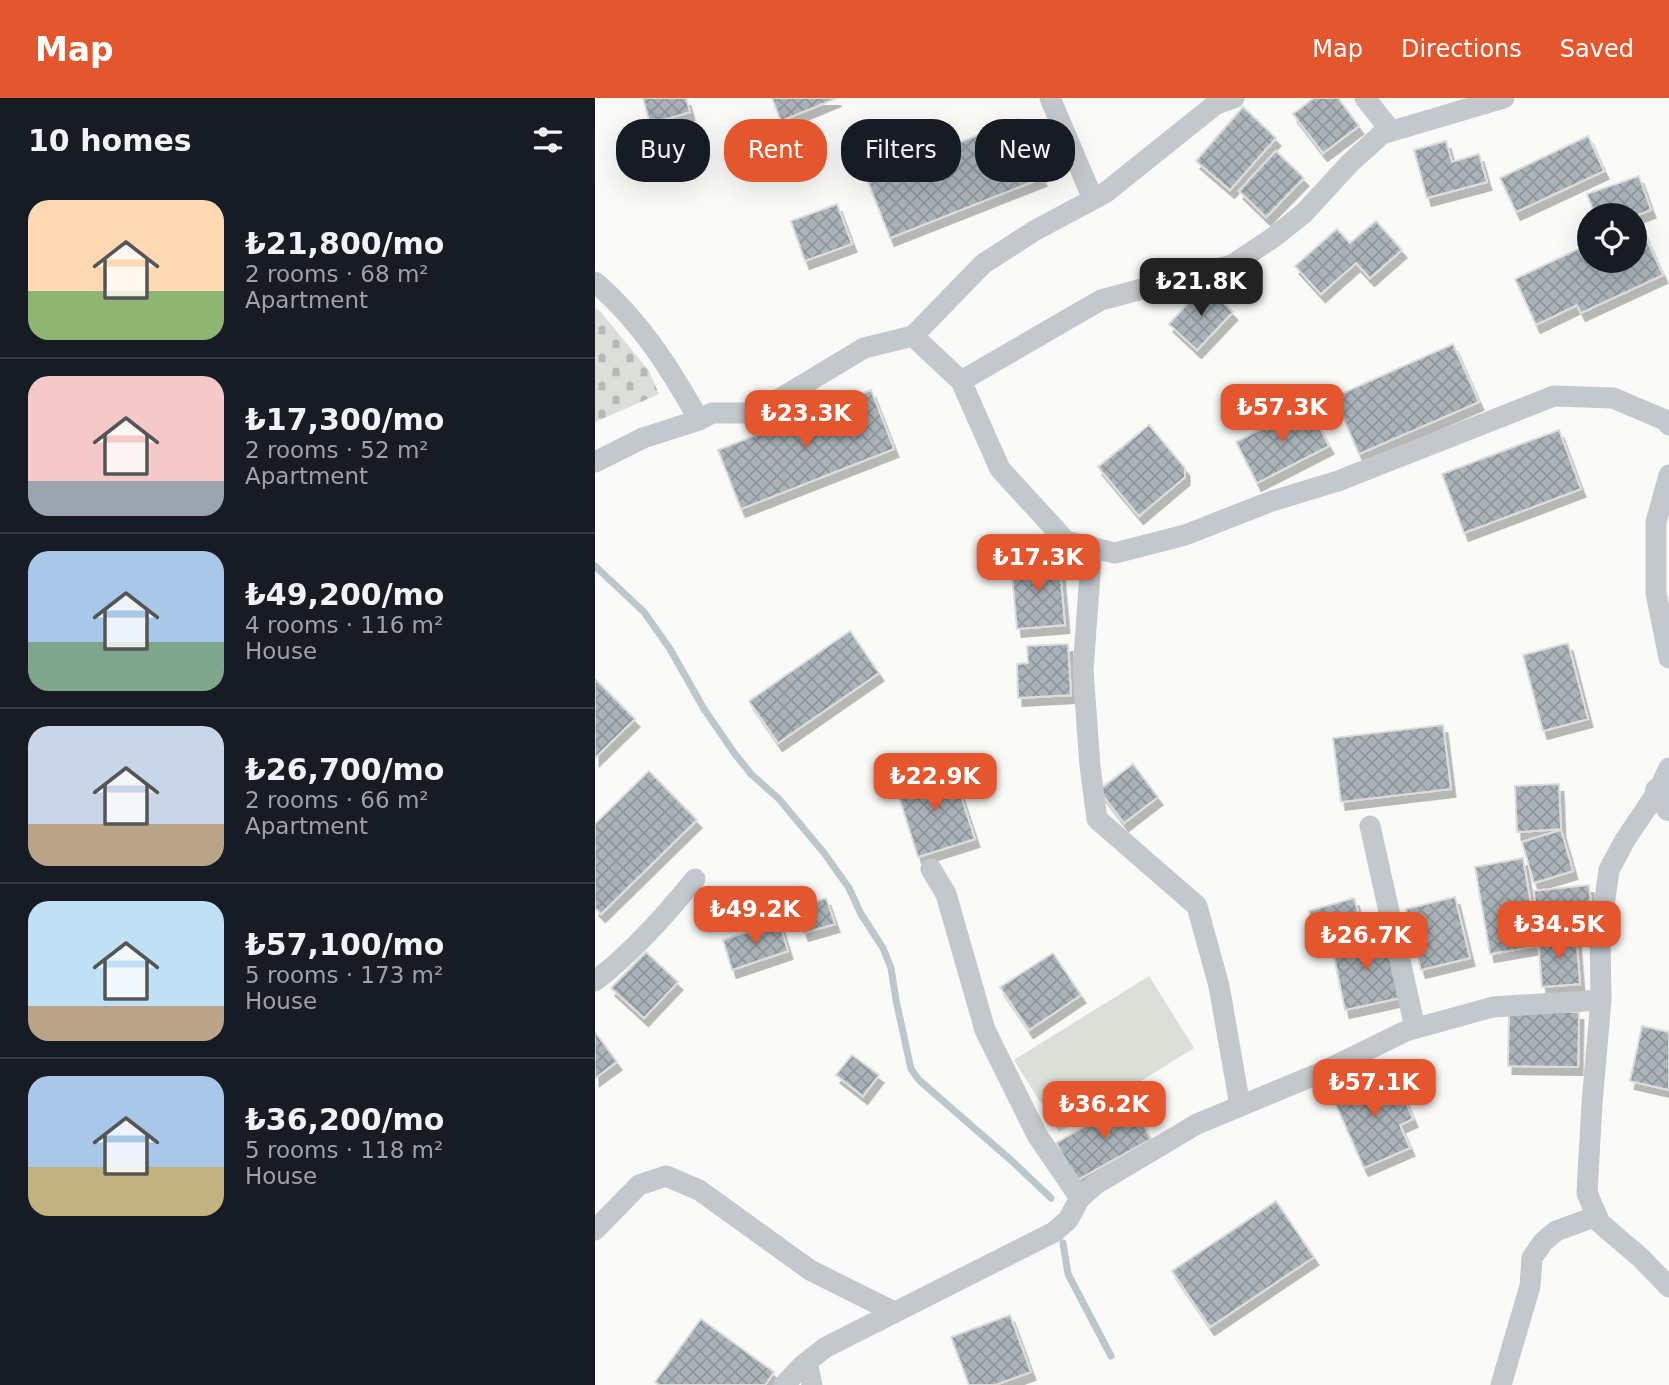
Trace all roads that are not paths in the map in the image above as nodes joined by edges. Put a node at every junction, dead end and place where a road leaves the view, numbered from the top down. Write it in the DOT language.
graph roads {
  1 [pos="1050,98"];
  2 [pos="1234,98"];
  3 [pos="1365,98"];
  4 [pos="1504,98"];
  5 [pos="1391,131"];
  6 [pos="1093,199"];
  7 [pos="595,282"];
  8 [pos="912,336"];
  9 [pos="961,381"];
  10 [pos="699,420"];
  11 [pos="1669,425"];
  12 [pos="595,462"];
  13 [pos="1669,475"];
  14 [pos="1092,547"];
  15 [pos="1669,659"];
  16 [pos="1665,789"];
  17 [pos="1370,826"];
  18 [pos="931,869"];
  19 [pos="695,878"];
  20 [pos="595,981"];
  21 [pos="1601,1000"];
  22 [pos="1415,1028"];
  23 [pos="1240,1106"];
  24 [pos="1080,1198"];
  25 [pos="1597,1216"];
  26 [pos="595,1230"];
  27 [pos="1669,1287"];
  28 [pos="894,1312"];
  29 [pos="807,1362"];
  30 [pos="784,1385"];
  31 [pos="812,1385"];
  32 [pos="1501,1385"];
  1 -- 6 [label="street"];
  2 -- 6 [label="street"];
  3 -- 5 [label="street"];
  4 -- 5 [label="street"];
  5 -- 9 [label="street"];
  6 -- 8 [label="street"];
  7 -- 10 [label="street"];
  8 -- 9 [label="street"];
  8 -- 10 [label="street"];
  9 -- 14 [label="street"];
  10 -- 12 [label="street"];
  11 -- 14 [label="street"];
  13 -- 15 [label="street"];
  14 -- 23 [label="street"];
  16 -- 21 [label="street"];
  17 -- 22 [label="street"];
  18 -- 24 [label="street"];
  19 -- 20 [label="street"];
  21 -- 22 [label="street"];
  21 -- 25 [label="street"];
  22 -- 23 [label="street"];
  23 -- 24 [label="street"];
  24 -- 28 [label="street"];
  25 -- 27 [label="street"];
  25 -- 32 [label="street"];
  26 -- 28 [label="street"];
  28 -- 29 [label="street"];
  29 -- 30 [label="street"];
  29 -- 31 [label="street"];
}
